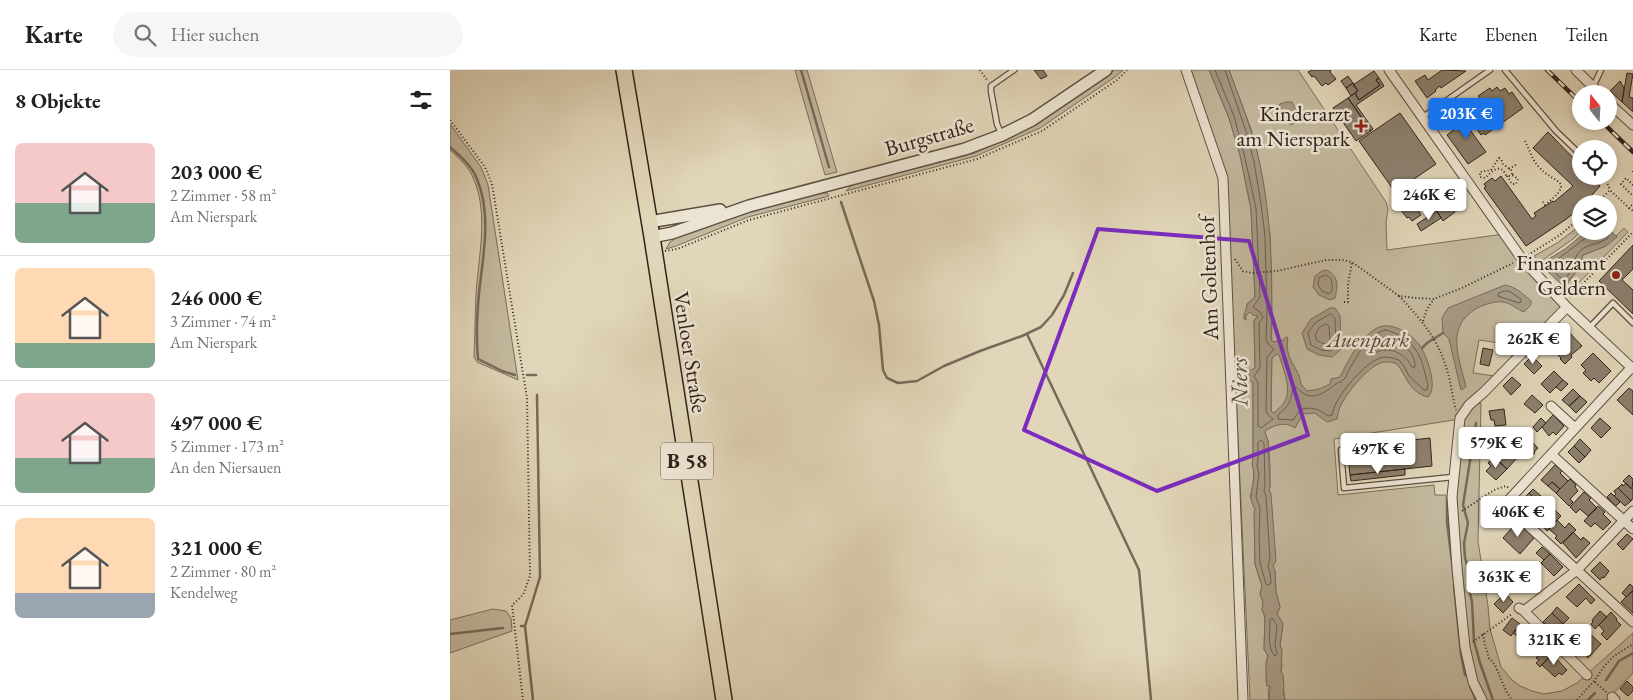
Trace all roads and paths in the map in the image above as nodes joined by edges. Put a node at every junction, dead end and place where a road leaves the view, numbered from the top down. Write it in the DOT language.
graph roads {
  1 [pos="624,70"];
  2 [pos="980,70"];
  3 [pos="1014,70"];
  4 [pos="1106,70"];
  5 [pos="1186,70"];
  6 [pos="1389,70"];
  7 [pos="1490,70"];
  8 [pos="1505,70"];
  9 [pos="1576,70"];
  10 [pos="1601,70"];
  11 [pos="1591,85"];
  12 [pos="1594,85"];
  13 [pos="991,86"];
  14 [pos="1618,111"];
  15 [pos="1423,117"];
  16 [pos="450,120"];
  17 [pos="1633,125"];
  18 [pos="1002,135"];
  19 [pos="1526,141"];
  20 [pos="1572,146"];
  21 [pos="1517,164"];
  22 [pos="1510,169"];
  23 [pos="1491,171"];
  24 [pos="1505,172"];
  25 [pos="1511,174"];
  26 [pos="1501,175"];
  27 [pos="1508,176"];
  28 [pos="1608,185"];
  29 [pos="1633,185"];
  30 [pos="1610,190"];
  31 [pos="1605,195"];
  32 [pos="1633,196"];
  33 [pos="1542,200"];
  34 [pos="1633,204"];
  35 [pos="1629,208"];
  36 [pos="1633,212"];
  37 [pos="1572,225"];
  38 [pos="650,229"];
  39 [pos="1633,232"];
  40 [pos="1225,252"];
  41 [pos="1522,259"];
  42 [pos="1352,262"];
  43 [pos="1399,296"];
  44 [pos="1434,299"];
  45 [pos="1344,302"];
  46 [pos="1565,305"];
  47 [pos="1423,322"];
  48 [pos="1633,323"];
  49 [pos="1589,328"];
  50 [pos="1632,368"];
  51 [pos="1551,406"];
  52 [pos="1460,418"];
  53 [pos="1575,428"];
  54 [pos="1341,450"];
  55 [pos="1551,454"];
  56 [pos="1454,477"];
  57 [pos="1515,493"];
  58 [pos="1471,505"];
  59 [pos="1633,511"];
  60 [pos="1624,520"];
  61 [pos="1633,529"];
  62 [pos="1577,570"];
  63 [pos="1521,610"];
  64 [pos="1633,622"];
  65 [pos="1633,644"];
  66 [pos="1591,678"];
  67 [pos="1613,698"];
  68 [pos="523,700"];
  69 [pos="724,700"];
  70 [pos="1243,700"];
  71 [pos="1482,700"];
  72 [pos="1512,700"];
  73 [pos="1577,700"];
  1 -- 38 [label="main road, Venloer Straße / B 58"];
  2 -- 13 [label="path"];
  3 -- 13 [label="lane"];
  4 -- 18 [label="street, Burgstraße"];
  5 -- 40 [label="street, Am Goltenhof"];
  6 -- 15 [label="street"];
  7 -- 15 [label="lane"];
  8 -- 20 [label="lane"];
  9 -- 11 [label="street"];
  10 -- 12 [label="lane"];
  13 -- 18 [label="lane"];
  14 -- 17 [label="street"];
  15 -- 41 [label="street"];
  16 -- 68 [label="path"];
  18 -- 38 [label="street, Burgstraße"];
  19 -- 33 [label="path"];
  21 -- 22 [label="path"];
  22 -- 23 [label="path"];
  22 -- 25 [label="path"];
  23 -- 23 [label="path"];
  23 -- 24 [label="path"];
  24 -- 26 [label="path"];
  24 -- 27 [label="path"];
  25 -- 27 [label="path"];
  25 -- 27 [label="path"];
  28 -- 30 [label="path"];
  29 -- 32 [label="path"];
  30 -- 31 [label="path"];
  30 -- 35 [label="path"];
  34 -- 35 [label="path"];
  35 -- 36 [label="path"];
  37 -- 41 [label="path"];
  38 -- 69 [label="main road, Venloer Straße / B 58"];
  39 -- 46 [label="path"];
  40 -- 42 [label="path"];
  40 -- 70 [label="street, Am Goltenhof"];
  41 -- 44 [label="path"];
  41 -- 46 [label="street"];
  42 -- 43 [label="path"];
  42 -- 45 [label="path"];
  43 -- 44 [label="path"];
  43 -- 47 [label="path"];
  44 -- 47 [label="path"];
  46 -- 49 [label="street"];
  46 -- 52 [label="street"];
  47 -- 52 [label="path"];
  48 -- 49 [label="lane"];
  49 -- 50 [label="street"];
  50 -- 53 [label="street"];
  51 -- 53 [label="street"];
  52 -- 56 [label="street"];
  53 -- 55 [label="street"];
  54 -- 56 [label="lane"];
  55 -- 57 [label="street"];
  55 -- 60 [label="street"];
  56 -- 71 [label="street"];
  57 -- 58 [label="path"];
  57 -- 62 [label="street"];
  59 -- 60 [label="street"];
  60 -- 61 [label="street"];
  60 -- 62 [label="street"];
  62 -- 63 [label="street"];
  62 -- 64 [label="street"];
  63 -- 66 [label="street"];
  63 -- 72 [label="path"];
  65 -- 66 [label="path"];
  66 -- 67 [label="path"];
  66 -- 73 [label="path"];
}
